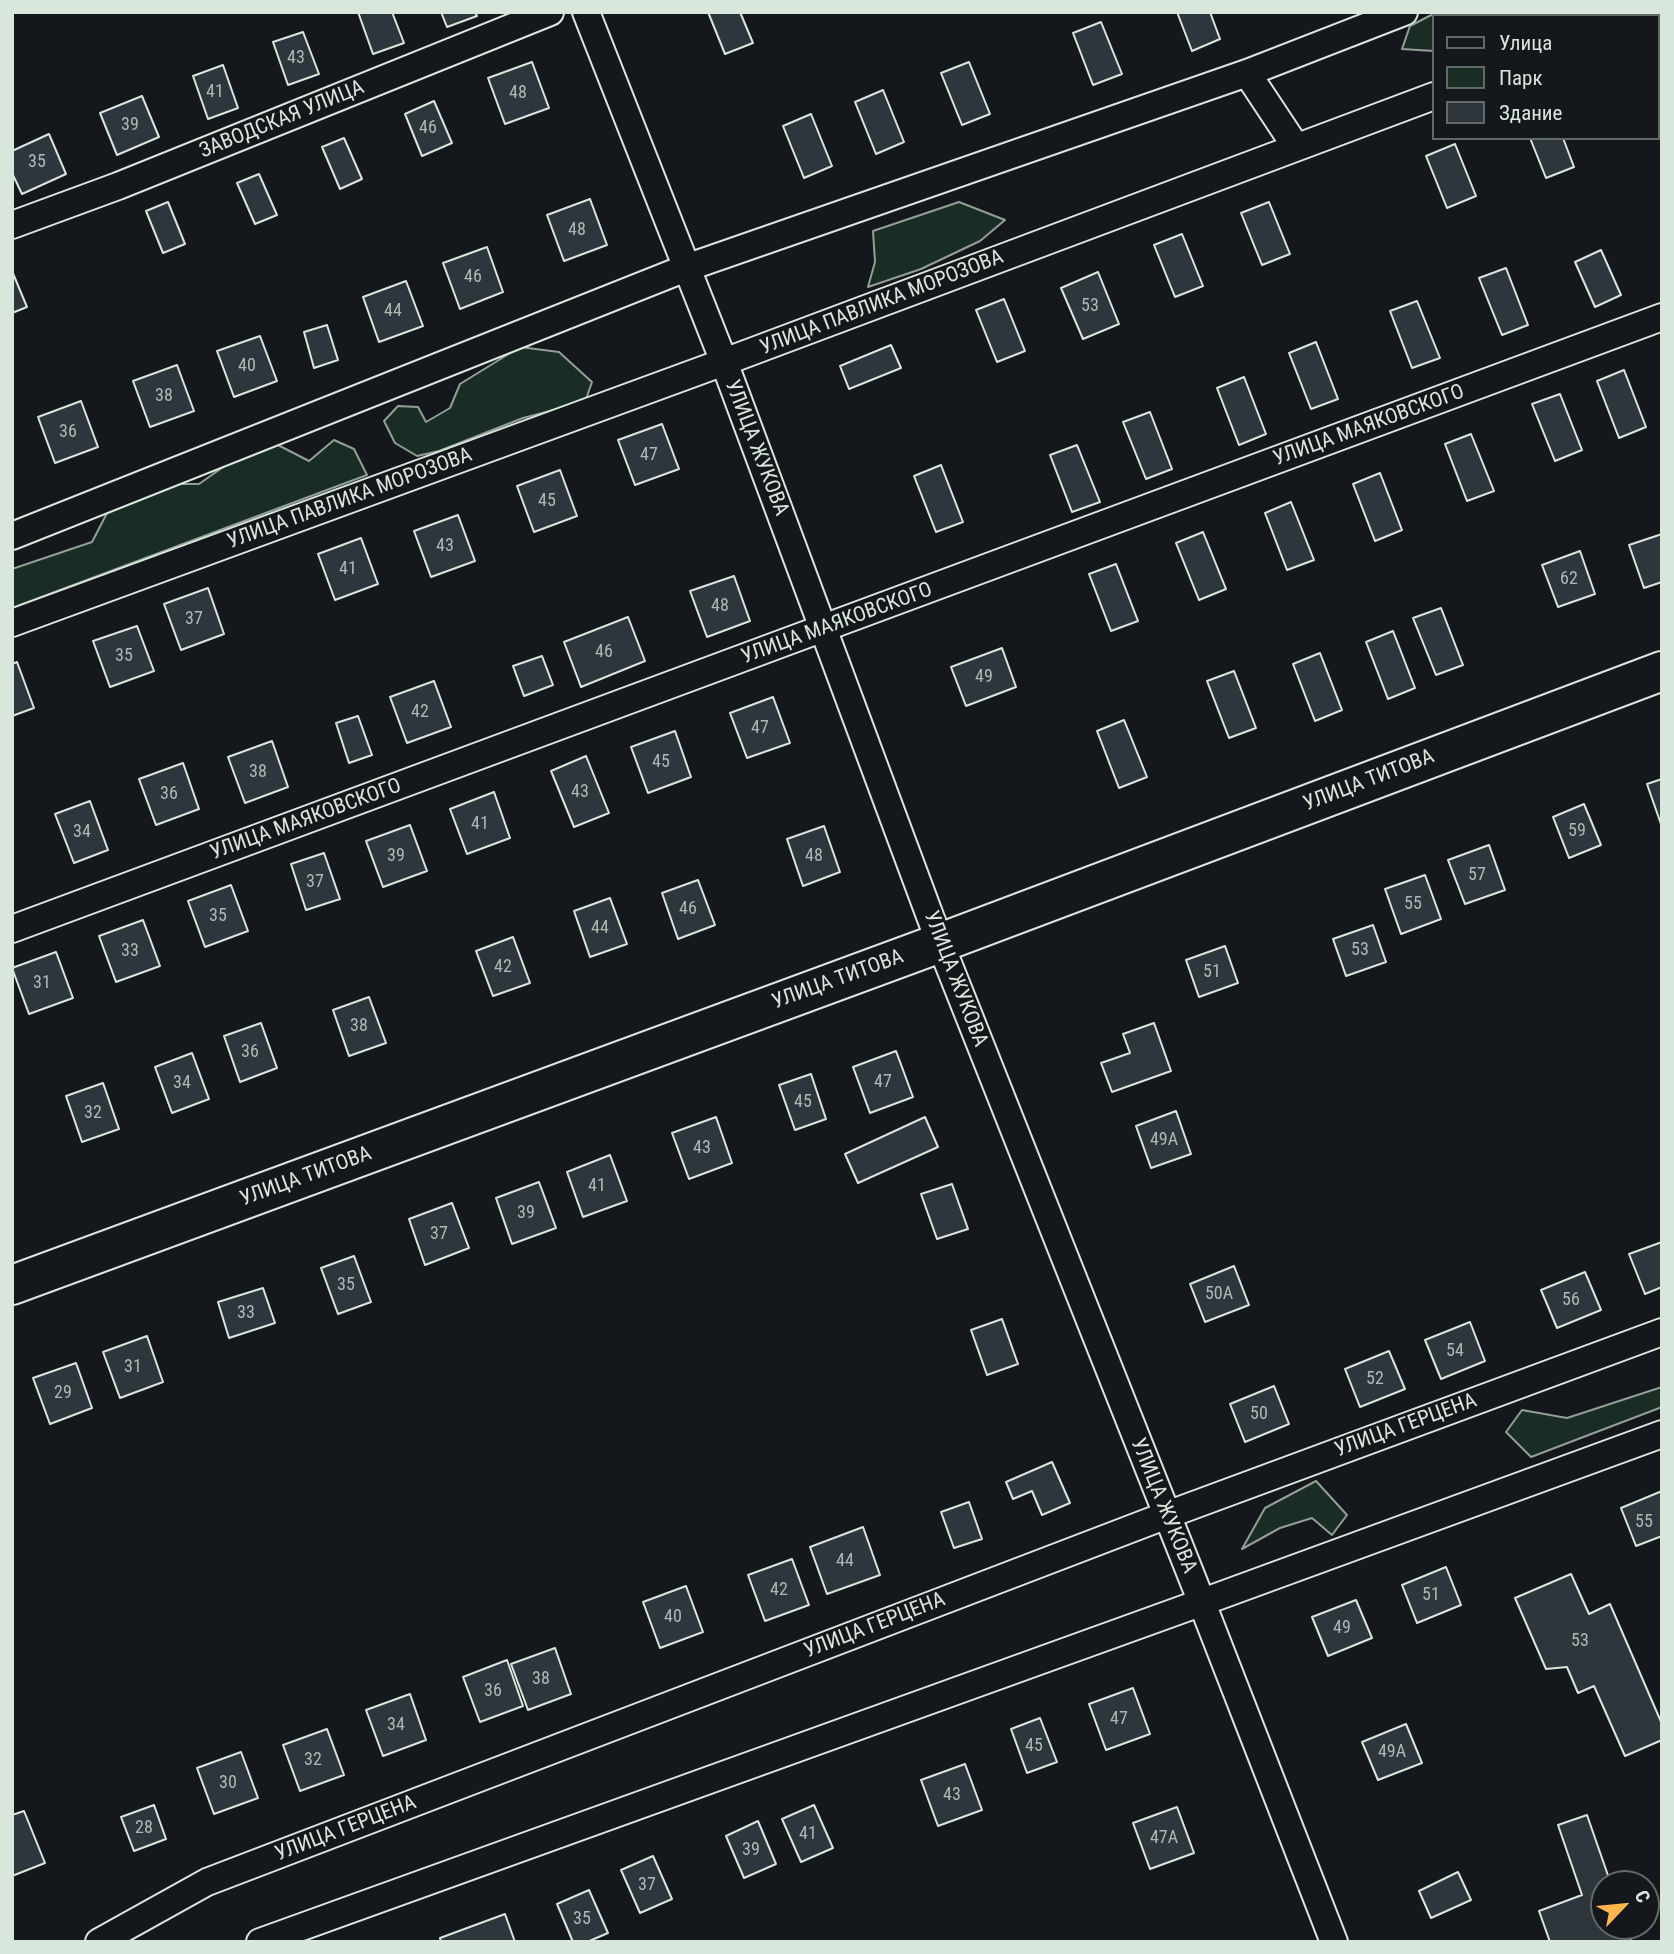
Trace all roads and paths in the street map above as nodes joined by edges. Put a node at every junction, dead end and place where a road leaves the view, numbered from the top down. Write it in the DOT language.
graph roads {
  1 [pos="550,12"];
  2 [pos="586,12"];
  3 [pos="1404,12"];
  4 [pos="1247,73"];
  5 [pos="1432,97"];
  6 [pos="1296,147"];
  7 [pos="12,225"];
  8 [pos="686,268"];
  9 [pos="1662,317"];
  10 [pos="724,362"];
  11 [pos="12,536"];
  12 [pos="12,623"];
  13 [pos="824,629"];
  14 [pos="1662,671"];
  15 [pos="12,929"];
  16 [pos="940,943"];
  17 [pos="12,1285"];
  18 [pos="1662,1332"];
  19 [pos="1662,1434"];
  20 [pos="1167,1515"];
  21 [pos="1200,1603"];
  22 [pos="99,1942"];
  23 [pos="260,1942"];
  24 [pos="1334,1942"];
  1 -- 7 [label="street, ЗАВОДСКАЯ УЛИЦА"];
  2 -- 8 [label="street, УЛИЦА ЖУКОВА"];
  3 -- 4 [label="street"];
  4 -- 6 [label="street"];
  4 -- 8 [label="street"];
  5 -- 6 [label="street, УЛИЦА ПАВЛИКА МОРОЗОВА"];
  6 -- 10 [label="street, УЛИЦА ПАВЛИКА МОРОЗОВА"];
  8 -- 10 [label="street, УЛИЦА ЖУКОВА"];
  8 -- 11 [label="street"];
  9 -- 13 [label="street, УЛИЦА МАЯКОВСКОГО"];
  10 -- 12 [label="street, УЛИЦА ПАВЛИКА МОРОЗОВА"];
  10 -- 13 [label="street, УЛИЦА ЖУКОВА"];
  13 -- 15 [label="street, УЛИЦА МАЯКОВСКОГО"];
  13 -- 16 [label="street, УЛИЦА ЖУКОВА"];
  14 -- 16 [label="main road, УЛИЦА ТИТОВА"];
  16 -- 17 [label="main road, УЛИЦА ТИТОВА"];
  16 -- 20 [label="street, УЛИЦА ЖУКОВА"];
  18 -- 20 [label="street, УЛИЦА ГЕРЦЕНА"];
  19 -- 21 [label="street"];
  20 -- 21 [label="street, УЛИЦА ЖУКОВА"];
  20 -- 22 [label="street, УЛИЦА ГЕРЦЕНА"];
  21 -- 23 [label="street"];
  21 -- 24 [label="street, УЛИЦА ЖУКОВА"];
}
